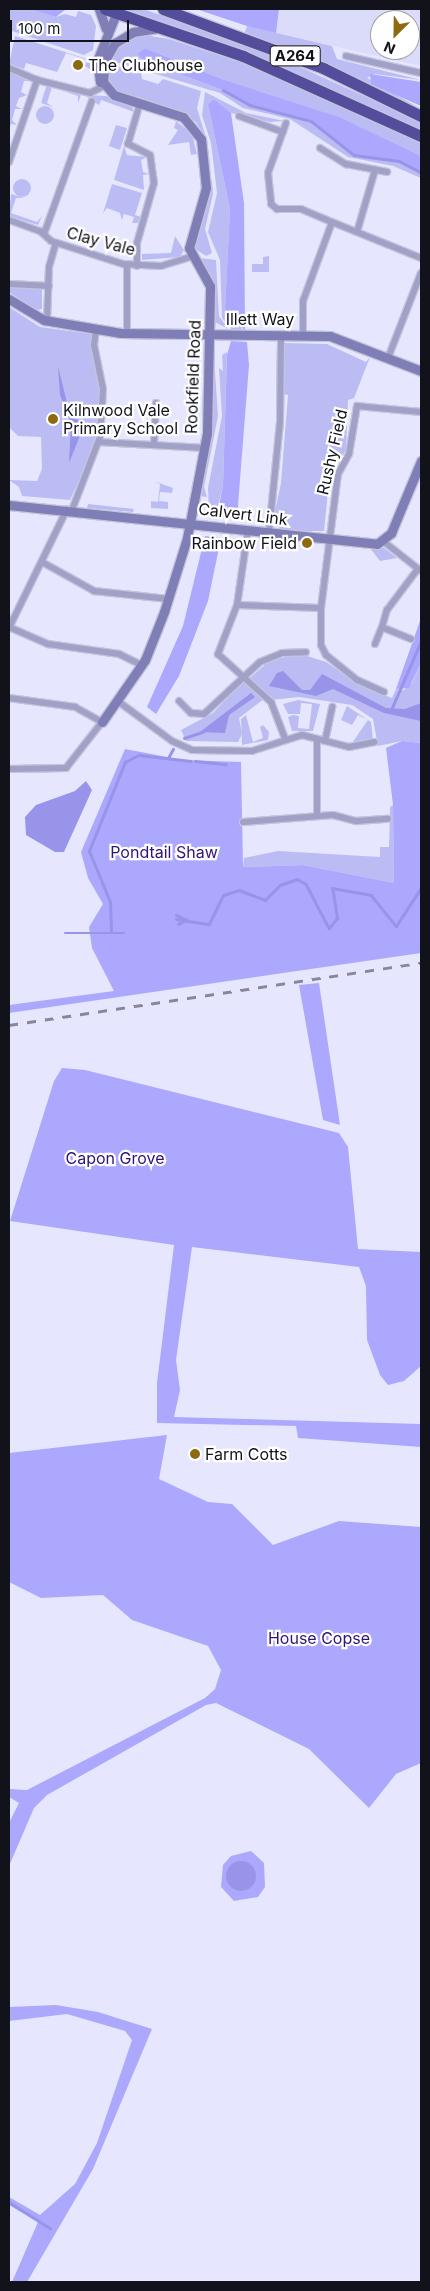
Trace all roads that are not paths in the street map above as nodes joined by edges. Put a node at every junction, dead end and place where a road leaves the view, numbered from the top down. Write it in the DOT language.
graph roads {
  1 [pos="99,9"];
  2 [pos="163,9"];
  3 [pos="112,10"];
  4 [pos="165,28"];
  5 [pos="106,32"];
  6 [pos="346,56"];
  7 [pos="9,68"];
  8 [pos="421,73"];
  9 [pos="37,80"];
  10 [pos="103,84"];
  11 [pos="92,102"];
  12 [pos="140,103"];
  13 [pos="239,116"];
  14 [pos="421,116"];
  15 [pos="286,123"];
  16 [pos="283,132"];
  17 [pos="421,136"];
  18 [pos="320,148"];
  19 [pos="9,162"];
  20 [pos="375,170"];
  21 [pos="387,172"];
  22 [pos="9,220"];
  23 [pos="332,222"];
  24 [pos="357,232"];
  25 [pos="44,234"];
  26 [pos="56,243"];
  27 [pos="191,257"];
  28 [pos="421,258"];
  29 [pos="127,265"];
  30 [pos="136,266"];
  31 [pos="421,273"];
  32 [pos="9,284"];
  33 [pos="49,286"];
  34 [pos="9,299"];
  35 [pos="47,321"];
  36 [pos="96,328"];
  37 [pos="127,333"];
  38 [pos="210,334"];
  39 [pos="302,334"];
  40 [pos="281,335"];
  41 [pos="388,358"];
  42 [pos="421,371"];
  43 [pos="156,403"];
  44 [pos="421,412"];
  45 [pos="99,442"];
  46 [pos="154,444"];
  47 [pos="205,448"];
  48 [pos="421,461"];
  49 [pos="9,505"];
  50 [pos="70,509"];
  51 [pos="190,523"];
  52 [pos="248,530"];
  53 [pos="269,532"];
  54 [pos="331,540"];
  55 [pos="383,541"];
  56 [pos="42,562"];
  57 [pos="419,571"];
  58 [pos="169,599"];
  59 [pos="237,605"];
  60 [pos="321,608"];
  61 [pos="9,627"];
  62 [pos="382,627"];
  63 [pos="411,639"];
  64 [pos="375,644"];
  65 [pos="306,652"];
  66 [pos="142,665"];
  67 [pos="243,677"];
  68 [pos="384,692"];
  69 [pos="9,698"];
  70 [pos="179,701"];
  71 [pos="119,702"];
  72 [pos="332,707"];
  73 [pos="102,722"];
  74 [pos="285,739"];
  75 [pos="317,739"];
  76 [pos="325,741"];
  77 [pos="375,742"];
  78 [pos="9,769"];
  79 [pos="317,815"];
  80 [pos="388,819"];
  81 [pos="243,822"];
  1 -- 5 [label="street"];
  2 -- 14 [label="highway, A264"];
  3 -- 4 [label="highway, A264"];
  3 -- 5 [label="street"];
  4 -- 10 [label="street"];
  4 -- 17 [label="highway, A264"];
  5 -- 10 [label="street"];
  6 -- 8 [label="street"];
  7 -- 9 [label="street"];
  9 -- 10 [label="street"];
  9 -- 19 [label="street"];
  10 -- 12 [label="street"];
  11 -- 25 [label="street"];
  12 -- 27 [label="street"];
  12 -- 30 [label="street"];
  13 -- 16 [label="street"];
  15 -- 16 [label="street"];
  16 -- 23 [label="street"];
  18 -- 20 [label="street"];
  20 -- 21 [label="street"];
  20 -- 24 [label="street"];
  22 -- 25 [label="street, Clay Vale"];
  23 -- 24 [label="street"];
  23 -- 39 [label="street"];
  24 -- 28 [label="street"];
  25 -- 26 [label="street, Clay Vale"];
  26 -- 29 [label="street, Clay Vale"];
  26 -- 33 [label="street"];
  27 -- 30 [label="street, Clay Vale"];
  27 -- 38 [label="street, Rookfield Road"];
  29 -- 30 [label="street, Clay Vale"];
  29 -- 37 [label="street"];
  31 -- 41 [label="street"];
  32 -- 33 [label="street"];
  33 -- 35 [label="street"];
  34 -- 35 [label="street, Illett Way"];
  35 -- 36 [label="street, Illett Way"];
  36 -- 37 [label="street, Illett Way"];
  36 -- 45 [label="street"];
  37 -- 38 [label="street, Illett Way"];
  38 -- 40 [label="street, Illett Way"];
  38 -- 47 [label="street, Rookfield Road"];
  39 -- 40 [label="street, Illett Way"];
  39 -- 41 [label="street, Illett Way"];
  40 -- 53 [label="street"];
  41 -- 42 [label="street, Illett Way"];
  43 -- 46 [label="street"];
  44 -- 54 [label="street, Rushy Field"];
  45 -- 46 [label="street"];
  45 -- 50 [label="street"];
  46 -- 47 [label="street"];
  47 -- 51 [label="street, Rookfield Road"];
  48 -- 55 [label="street"];
  49 -- 50 [label="street, Calvert Link"];
  50 -- 51 [label="street, Calvert Link"];
  50 -- 56 [label="street"];
  51 -- 52 [label="street, Calvert Link"];
  51 -- 58 [label="street, Rookfield Road"];
  52 -- 53 [label="street, Calvert Link"];
  52 -- 59 [label="street"];
  53 -- 54 [label="street, Calvert Link"];
  54 -- 55 [label="street, Calvert Link"];
  54 -- 60 [label="street"];
  55 -- 57 [label="street"];
  56 -- 58 [label="street"];
  56 -- 61 [label="street"];
  57 -- 62 [label="street"];
  58 -- 66 [label="street, Rookfield Road"];
  59 -- 60 [label="street"];
  59 -- 67 [label="street"];
  60 -- 68 [label="street"];
  61 -- 66 [label="street"];
  62 -- 63 [label="street"];
  62 -- 64 [label="street"];
  65 -- 67 [label="street"];
  66 -- 71 [label="street, Rookfield Road"];
  67 -- 70 [label="street"];
  67 -- 74 [label="street"];
  69 -- 73 [label="street"];
  71 -- 73 [label="street, Rookfield Road"];
  71 -- 74 [label="street"];
  72 -- 76 [label="street"];
  73 -- 78 [label="street, Rookfield Road"];
  74 -- 75 [label="street"];
  75 -- 76 [label="street"];
  75 -- 79 [label="street"];
  76 -- 77 [label="street"];
  79 -- 80 [label="street"];
  79 -- 81 [label="street"];
}
